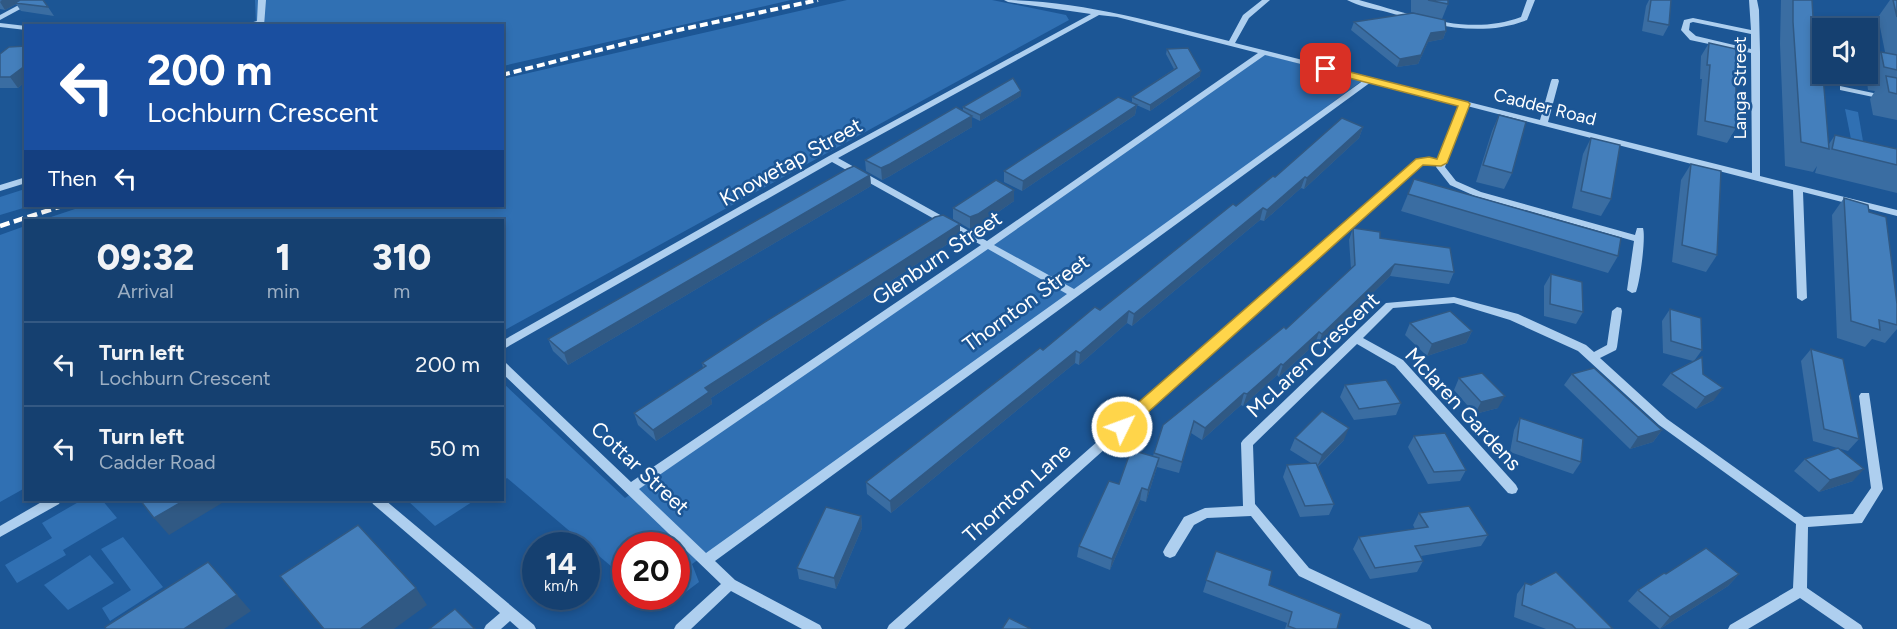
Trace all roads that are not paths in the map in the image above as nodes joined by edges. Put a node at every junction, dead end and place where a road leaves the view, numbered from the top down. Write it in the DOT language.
graph roads {
  1 [pos="33,0"];
  2 [pos="262,0"];
  3 [pos="1008,0"];
  4 [pos="1266,0"];
  5 [pos="1351,0"];
  6 [pos="1531,0"];
  7 [pos="1753,0"];
  8 [pos="1099,12"];
  9 [pos="0,18"];
  10 [pos="260,24"];
  11 [pos="0,25"];
  12 [pos="24,28"];
  13 [pos="1755,33"];
  14 [pos="1231,44"];
  15 [pos="1263,52"];
  16 [pos="1756,52"];
  17 [pos="1368,81"];
  18 [pos="1555,81"];
  19 [pos="1843,88"];
  20 [pos="1897,100"];
  21 [pos="1464,104"];
  22 [pos="1543,123"];
  23 [pos="832,158"];
  24 [pos="1441,163"];
  25 [pos="1756,177"];
  26 [pos="24,181"];
  27 [pos="0,188"];
  28 [pos="1798,188"];
  29 [pos="1897,213"];
  30 [pos="989,244"];
  31 [pos="1632,290"];
  32 [pos="1075,294"];
  33 [pos="1802,298"];
  34 [pos="1617,311"];
  35 [pos="1354,338"];
  36 [pos="504,345"];
  37 [pos="1592,358"];
  38 [pos="504,368"];
  39 [pos="1865,396"];
  40 [pos="630,489"];
  41 [pos="1512,489"];
  42 [pos="53,501"];
  43 [pos="378,501"];
  44 [pos="1254,511"];
  45 [pos="1802,522"];
  46 [pos="0,532"];
  47 [pos="1170,552"];
  48 [pos="707,560"];
  49 [pos="730,584"];
  50 [pos="1800,591"];
  51 [pos="510,613"];
  52 [pos="491,629"];
  53 [pos="530,629"];
  54 [pos="681,629"];
  55 [pos="815,629"];
  56 [pos="894,629"];
  57 [pos="1425,629"];
  58 [pos="1735,629"];
  59 [pos="1856,629"];
  1 -- 9 [label="street"];
  2 -- 10 [label="street"];
  3 -- 8 [label="street, Cadder Road"];
  4 -- 14 [label="street"];
  5 -- 6 [label="street"];
  7 -- 13 [label="street, Langa Street"];
  8 -- 14 [label="street, Cadder Road"];
  8 -- 23 [label="street, Knowetap Street"];
  11 -- 12 [label="street"];
  13 -- 16 [label="street, Langa Street"];
  13 -- 16 [label="street"];
  14 -- 15 [label="street, Cadder Road"];
  15 -- 17 [label="street, Cadder Road"];
  15 -- 30 [label="street, Glenburn Street"];
  16 -- 25 [label="street, Langa Street"];
  17 -- 21 [label="street, Cadder Road"];
  17 -- 32 [label="street, Thornton Street"];
  18 -- 22 [label="street"];
  19 -- 20 [label="street"];
  21 -- 22 [label="street, Cadder Road"];
  21 -- 24 [label="street"];
  22 -- 25 [label="street, Cadder Road"];
  23 -- 30 [label="street"];
  23 -- 36 [label="street, Knowetap Street"];
  24 -- 31 [label="street"];
  24 -- 56 [label="street, Thornton Lane"];
  25 -- 28 [label="street, Cadder Road"];
  26 -- 27 [label="street"];
  28 -- 29 [label="street, Cadder Road"];
  28 -- 33 [label="street"];
  30 -- 32 [label="street"];
  30 -- 40 [label="street, Glenburn Street"];
  32 -- 48 [label="street, Thornton Street"];
  34 -- 37 [label="street"];
  35 -- 37 [label="street, McLaren Crescent"];
  35 -- 41 [label="street, Mclaren Gardens"];
  35 -- 44 [label="street, McLaren Crescent"];
  37 -- 45 [label="street, McLaren Crescent"];
  38 -- 40 [label="street, Cottar Street"];
  39 -- 45 [label="street"];
  40 -- 48 [label="street, Cottar Street"];
  42 -- 46 [label="street"];
  43 -- 51 [label="street"];
  44 -- 47 [label="street"];
  44 -- 57 [label="street, McLaren Crescent"];
  45 -- 50 [label="street"];
  48 -- 49 [label="street, Cottar Street"];
  49 -- 54 [label="street"];
  49 -- 55 [label="street, Cottar Street"];
  50 -- 58 [label="street"];
  50 -- 59 [label="street"];
  51 -- 52 [label="street"];
  51 -- 53 [label="street"];
}
